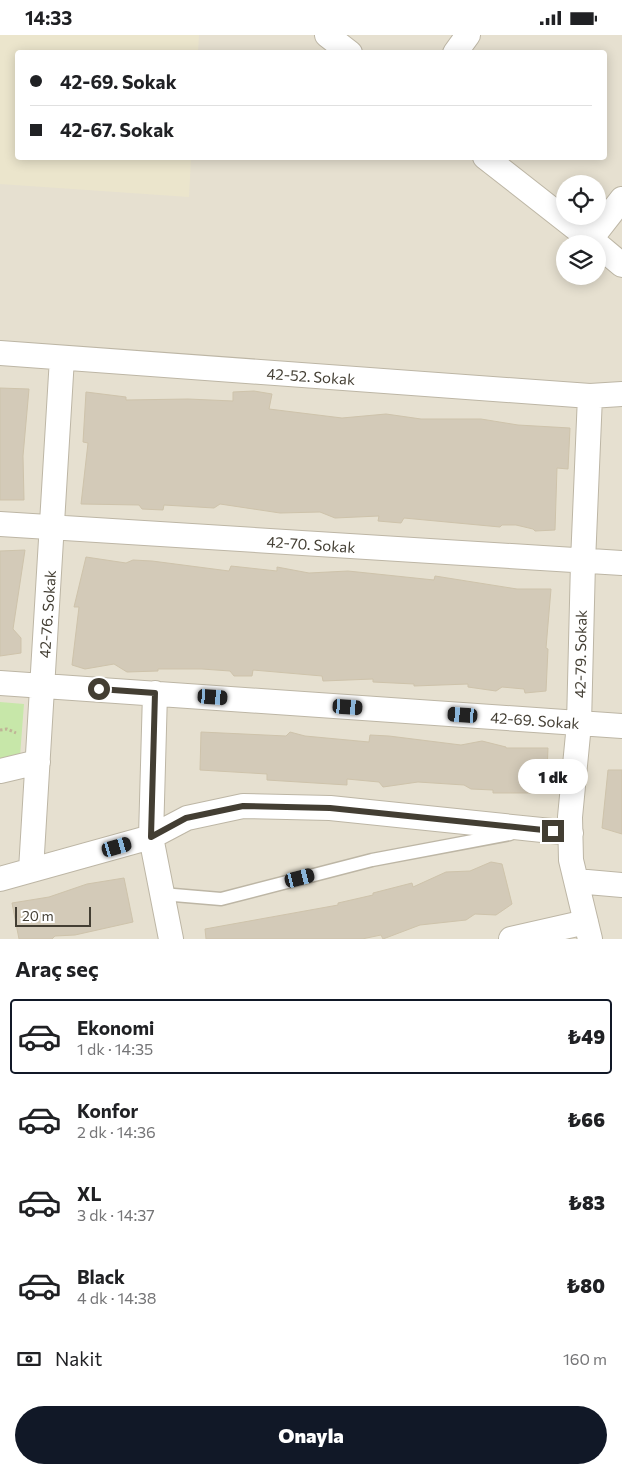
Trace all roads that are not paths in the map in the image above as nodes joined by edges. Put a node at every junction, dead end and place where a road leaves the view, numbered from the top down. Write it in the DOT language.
graph roads {
  1 [pos="327,35"];
  2 [pos="468,35"];
  3 [pos="346,50"];
  4 [pos="456,50"];
  5 [pos="490,160"];
  6 [pos="622,199"];
  7 [pos="584,235"];
  8 [pos="599,235"];
  9 [pos="606,252"];
  10 [pos="622,265"];
  11 [pos="0,353"];
  12 [pos="62,358"];
  13 [pos="622,394"];
  14 [pos="590,396"];
  15 [pos="0,524"];
  16 [pos="52,528"];
  17 [pos="583,562"];
  18 [pos="622,563"];
  19 [pos="0,683"];
  20 [pos="42,685"];
  21 [pos="155,693"];
  22 [pos="579,724"];
  23 [pos="622,726"];
  24 [pos="38,762"];
  25 [pos="0,771"];
  26 [pos="535,829"];
  27 [pos="571,833"];
  28 [pos="151,837"];
  29 [pos="31,870"];
  30 [pos="0,879"];
  31 [pos="576,881"];
  32 [pos="622,885"];
  33 [pos="162,893"];
  34 [pos="588,931"];
  35 [pos="171,939"];
  36 [pos="511,939"];
  1 -- 3 [label="street"];
  2 -- 4 [label="street"];
  5 -- 7 [label="street"];
  6 -- 8 [label="street"];
  9 -- 10 [label="street"];
  11 -- 12 [label="street, 42-52. Sokak"];
  12 -- 14 [label="street, 42-52. Sokak"];
  12 -- 16 [label="street, 42-76. Sokak"];
  13 -- 14 [label="street, 42-52. Sokak"];
  14 -- 17 [label="street, 42-79. Sokak"];
  15 -- 16 [label="street, 42-70. Sokak"];
  16 -- 17 [label="street, 42-70. Sokak"];
  16 -- 20 [label="street, 42-76. Sokak"];
  17 -- 18 [label="street, 42-70. Sokak"];
  17 -- 22 [label="street, 42-79. Sokak"];
  19 -- 20 [label="street, 42-69. Sokak"];
  20 -- 21 [label="street, 42-69. Sokak"];
  20 -- 24 [label="street, 42-76. Sokak"];
  21 -- 22 [label="street, 42-69. Sokak"];
  21 -- 28 [label="street"];
  22 -- 23 [label="street, 42-69. Sokak"];
  22 -- 27 [label="street, 42-79. Sokak"];
  24 -- 25 [label="street"];
  24 -- 29 [label="street, 42-76. Sokak"];
  26 -- 27 [label="street"];
  26 -- 28 [label="street"];
  26 -- 33 [label="lane"];
  27 -- 31 [label="street, 42-79. Sokak"];
  28 -- 29 [label="street"];
  28 -- 33 [label="street"];
  29 -- 30 [label="street"];
  31 -- 32 [label="street"];
  31 -- 34 [label="street, 42-79. Sokak"];
  33 -- 35 [label="street"];
  34 -- 36 [label="street"];
}
